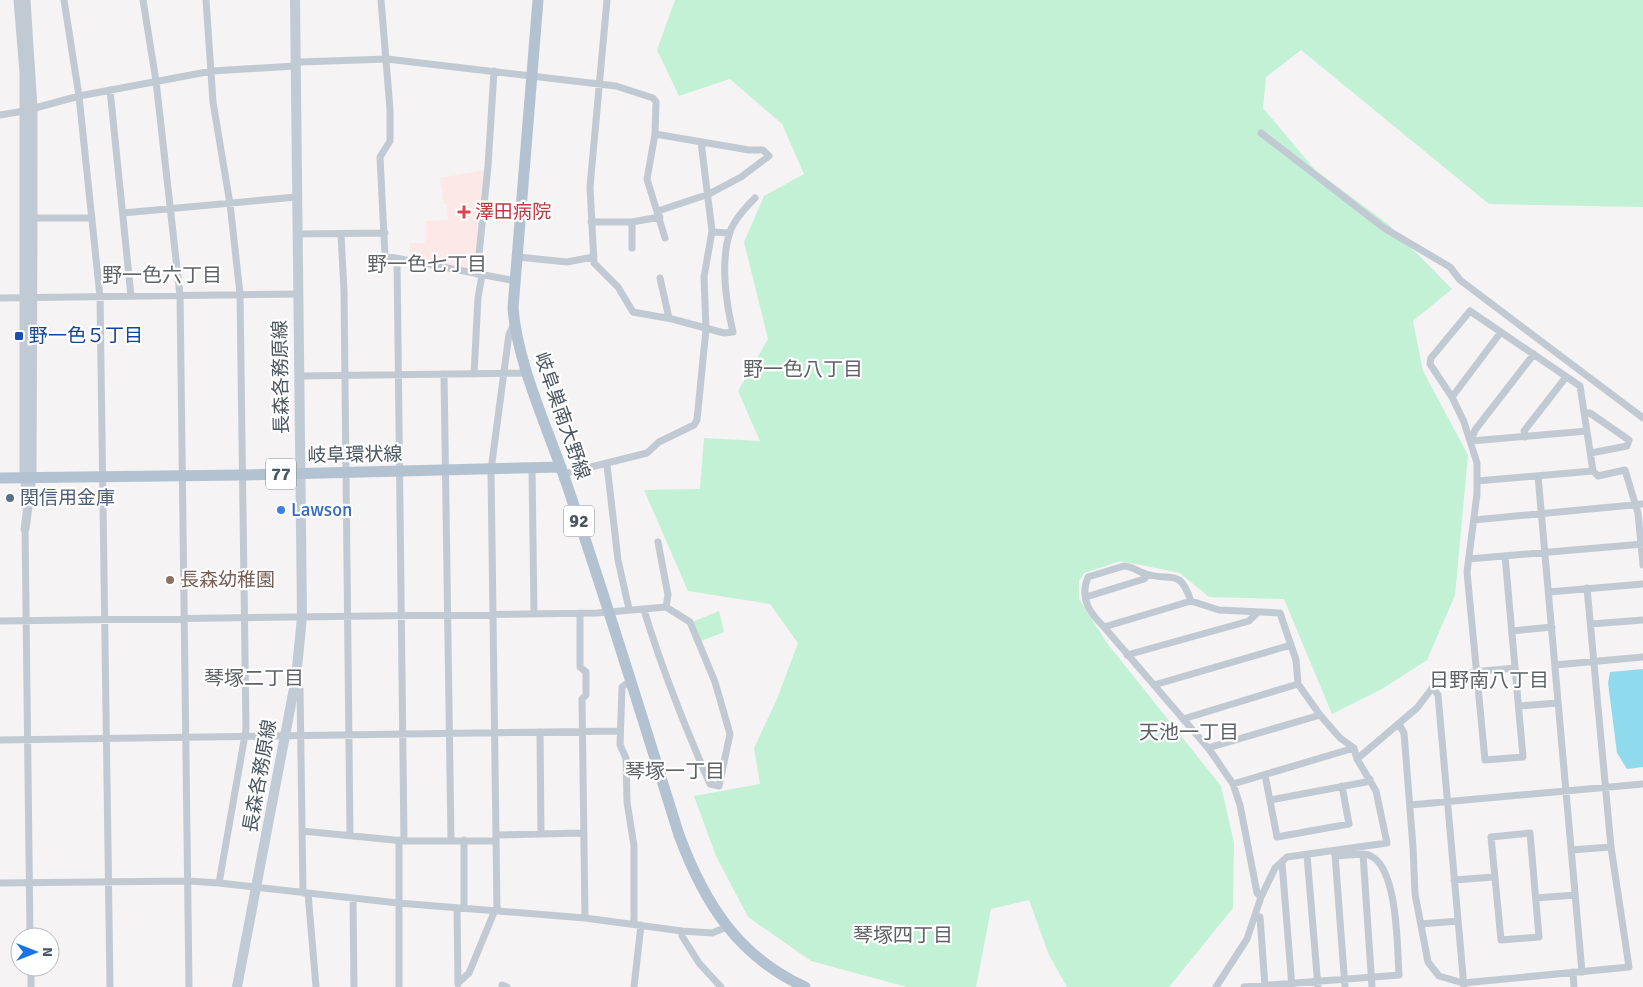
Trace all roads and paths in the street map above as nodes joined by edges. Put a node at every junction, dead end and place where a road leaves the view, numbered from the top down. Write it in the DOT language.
graph roads {
  1 [pos="18,0"];
  2 [pos="26,0"];
  3 [pos="64,0"];
  4 [pos="142,0"];
  5 [pos="206,0"];
  6 [pos="295,0"];
  7 [pos="381,0"];
  8 [pos="538,0"];
  9 [pos="607,0"];
  10 [pos="387,59"];
  11 [pos="295,66"];
  12 [pos="212,71"];
  13 [pos="494,71"];
  14 [pos="533,74"];
  15 [pos="156,81"];
  16 [pos="598,84"];
  17 [pos="110,90"];
  18 [pos="79,96"];
  19 [pos="29,110"];
  20 [pos="0,115"];
  21 [pos="1261,133"];
  22 [pos="655,134"];
  23 [pos="701,142"];
  24 [pos="709,194"];
  25 [pos="296,197"];
  26 [pos="755,198"];
  27 [pos="230,204"];
  28 [pos="170,208"];
  29 [pos="123,213"];
  30 [pos="659,214"];
  31 [pos="33,218"];
  32 [pos="92,218"];
  33 [pos="591,222"];
  34 [pos="632,222"];
  35 [pos="712,232"];
  36 [pos="729,232"];
  37 [pos="385,233"];
  38 [pos="297,234"];
  39 [pos="341,234"];
  40 [pos="665,238"];
  41 [pos="632,248"];
  42 [pos="518,257"];
  43 [pos="593,257"];
  44 [pos="396,259"];
  45 [pos="479,274"];
  46 [pos="660,278"];
  47 [pos="516,281"];
  48 [pos="240,294"];
  49 [pos="298,294"];
  50 [pos="180,295"];
  51 [pos="131,296"];
  52 [pos="23,297"];
  53 [pos="33,297"];
  54 [pos="100,297"];
  55 [pos="0,298"];
  56 [pos="669,318"];
  57 [pos="514,324"];
  58 [pos="706,329"];
  59 [pos="1501,332"];
  60 [pos="1534,354"];
  61 [pos="396,373"];
  62 [pos="528,373"];
  63 [pos="444,374"];
  64 [pos="474,374"];
  65 [pos="505,374"];
  66 [pos="344,375"];
  67 [pos="299,376"];
  68 [pos="1566,377"];
  69 [pos="1452,397"];
  70 [pos="1584,413"];
  71 [pos="1643,418"];
  72 [pos="1587,431"];
  73 [pos="1524,438"];
  74 [pos="1471,442"];
  75 [pos="1591,453"];
  76 [pos="606,465"];
  77 [pos="532,468"];
  78 [pos="445,470"];
  79 [pos="491,470"];
  80 [pos="562,470"];
  81 [pos="1593,470"];
  82 [pos="346,472"];
  83 [pos="398,472"];
  84 [pos="300,473"];
  85 [pos="182,475"];
  86 [pos="242,475"];
  87 [pos="104,476"];
  88 [pos="1538,476"];
  89 [pos="28,477"];
  90 [pos="0,478"];
  91 [pos="1477,481"];
  92 [pos="1639,504"];
  93 [pos="1542,514"];
  94 [pos="1474,520"];
  95 [pos="25,529"];
  96 [pos="658,542"];
  97 [pos="1642,544"];
  98 [pos="1545,553"];
  99 [pos="1505,556"];
  100 [pos="1469,560"];
  101 [pos="1643,565"];
  102 [pos="1148,575"];
  103 [pos="1643,584"];
  104 [pos="1587,588"];
  105 [pos="1548,592"];
  106 [pos="1086,597"];
  107 [pos="1190,601"];
  108 [pos="666,607"];
  109 [pos="629,609"];
  110 [pos="644,610"];
  111 [pos="609,612"];
  112 [pos="580,613"];
  113 [pos="1257,613"];
  114 [pos="493,614"];
  115 [pos="534,614"];
  116 [pos="448,615"];
  117 [pos="302,616"];
  118 [pos="347,616"];
  119 [pos="401,616"];
  120 [pos="184,618"];
  121 [pos="244,618"];
  122 [pos="106,620"];
  123 [pos="1643,620"];
  124 [pos="0,621"];
  125 [pos="26,621"];
  126 [pos="1591,624"];
  127 [pos="1552,627"];
  128 [pos="1104,628"];
  129 [pos="1512,631"];
  130 [pos="1291,645"];
  131 [pos="1127,655"];
  132 [pos="1643,657"];
  133 [pos="1595,661"];
  134 [pos="1555,665"];
  135 [pos="1514,668"];
  136 [pos="1477,672"];
  137 [pos="296,678"];
  138 [pos="630,681"];
  139 [pos="1298,684"];
  140 [pos="1154,685"];
  141 [pos="1434,689"];
  142 [pos="1558,703"];
  143 [pos="1518,706"];
  144 [pos="1320,715"];
  145 [pos="1183,719"];
  146 [pos="1399,724"];
  147 [pos="619,731"];
  148 [pos="540,732"];
  149 [pos="582,732"];
  150 [pos="495,733"];
  151 [pos="402,734"];
  152 [pos="450,734"];
  153 [pos="349,735"];
  154 [pos="244,736"];
  155 [pos="285,736"];
  156 [pos="301,736"];
  157 [pos="186,737"];
  158 [pos="28,739"];
  159 [pos="107,739"];
  160 [pos="0,740"];
  161 [pos="1208,748"];
  162 [pos="1354,748"];
  163 [pos="1357,759"];
  164 [pos="1265,774"];
  165 [pos="1370,779"];
  166 [pos="1233,784"];
  167 [pos="1643,784"];
  168 [pos="1342,786"];
  169 [pos="1606,787"];
  170 [pos="1566,791"];
  171 [pos="1270,800"];
  172 [pos="1448,801"];
  173 [pos="1410,805"];
  174 [pos="302,831"];
  175 [pos="584,833"];
  176 [pos="541,834"];
  177 [pos="350,835"];
  178 [pos="496,838"];
  179 [pos="401,840"];
  180 [pos="452,840"];
  181 [pos="464,840"];
  182 [pos="1611,847"];
  183 [pos="1571,850"];
  184 [pos="1335,854"];
  185 [pos="1362,854"];
  186 [pos="1307,855"];
  187 [pos="1282,863"];
  188 [pos="1494,877"];
  189 [pos="1454,880"];
  190 [pos="188,881"];
  191 [pos="109,882"];
  192 [pos="0,883"];
  193 [pos="29,883"];
  194 [pos="219,883"];
  195 [pos="257,888"];
  196 [pos="305,893"];
  197 [pos="1575,895"];
  198 [pos="1261,897"];
  199 [pos="353,898"];
  200 [pos="1536,898"];
  201 [pos="398,903"];
  202 [pos="461,908"];
  203 [pos="496,910"];
  204 [pos="1255,916"];
  205 [pos="584,918"];
  206 [pos="1458,921"];
  207 [pos="1421,924"];
  208 [pos="638,925"];
  209 [pos="30,927"];
  210 [pos="728,927"];
  211 [pos="682,931"];
  212 [pos="1573,972"];
  213 [pos="1582,972"];
  214 [pos="1371,976"];
  215 [pos="1345,979"];
  216 [pos="712,983"];
  217 [pos="1318,984"];
  218 [pos="458,985"];
  219 [pos="1292,985"];
  220 [pos="1464,985"];
  221 [pos="1265,986"];
  222 [pos="110,987"];
  223 [pos="189,987"];
  224 [pos="238,987"];
  225 [pos="316,987"];
  226 [pos="354,987"];
  227 [pos="399,987"];
  228 [pos="634,987"];
  229 [pos="721,987"];
  230 [pos="805,987"];
  231 [pos="1216,987"];
  232 [pos="1244,987"];
  233 [pos="1345,987"];
  234 [pos="1372,987"];
  235 [pos="1574,987"];
  1 -- 19 [label="street"];
  2 -- 19 [label="street"];
  3 -- 18 [label="street"];
  4 -- 15 [label="street"];
  5 -- 12 [label="street"];
  6 -- 11 [label="main road, 長森各務原線"];
  7 -- 10 [label="street"];
  8 -- 14 [label="main road, 岐阜巣南大野線 / 92"];
  9 -- 16 [label="street"];
  10 -- 11 [label="street"];
  10 -- 13 [label="street"];
  10 -- 37 [label="street"];
  11 -- 12 [label="street"];
  11 -- 25 [label="main road, 長森各務原線"];
  12 -- 15 [label="street"];
  12 -- 27 [label="street"];
  13 -- 14 [label="street"];
  13 -- 45 [label="street"];
  14 -- 16 [label="street"];
  14 -- 42 [label="main road, 岐阜巣南大野線 / 92"];
  15 -- 17 [label="street"];
  15 -- 28 [label="street"];
  16 -- 22 [label="street"];
  16 -- 33 [label="street"];
  17 -- 18 [label="street"];
  17 -- 29 [label="street"];
  18 -- 19 [label="street"];
  18 -- 32 [label="street"];
  19 -- 20 [label="street"];
  19 -- 31 [label="street"];
  19 -- 52 [label="street"];
  21 -- 71 [label="street"];
  22 -- 23 [label="street"];
  22 -- 30 [label="street"];
  23 -- 24 [label="street"];
  23 -- 24 [label="street"];
  24 -- 30 [label="street"];
  24 -- 35 [label="street"];
  25 -- 27 [label="street"];
  25 -- 38 [label="main road, 長森各務原線"];
  26 -- 36 [label="street"];
  27 -- 28 [label="street"];
  27 -- 48 [label="street"];
  28 -- 29 [label="street"];
  28 -- 50 [label="street"];
  29 -- 51 [label="street"];
  30 -- 34 [label="street"];
  30 -- 40 [label="street"];
  31 -- 32 [label="street"];
  31 -- 53 [label="street"];
  32 -- 54 [label="street"];
  33 -- 34 [label="street"];
  33 -- 43 [label="street"];
  34 -- 41 [label="street"];
  35 -- 36 [label="street"];
  35 -- 58 [label="street"];
  36 -- 58 [label="street"];
  37 -- 39 [label="street"];
  37 -- 44 [label="street"];
  38 -- 39 [label="street"];
  38 -- 49 [label="main road, 長森各務原線"];
  39 -- 66 [label="street"];
  42 -- 43 [label="street"];
  42 -- 47 [label="main road, 岐阜巣南大野線 / 92"];
  43 -- 56 [label="street"];
  44 -- 45 [label="street"];
  44 -- 61 [label="street"];
  45 -- 47 [label="street"];
  45 -- 64 [label="street"];
  46 -- 56 [label="street"];
  47 -- 57 [label="main road, 岐阜巣南大野線 / 92"];
  48 -- 49 [label="street"];
  48 -- 50 [label="street"];
  48 -- 86 [label="street"];
  49 -- 67 [label="main road, 長森各務原線"];
  50 -- 51 [label="street"];
  50 -- 85 [label="street"];
  51 -- 54 [label="street"];
  52 -- 53 [label="street"];
  52 -- 55 [label="street"];
  52 -- 89 [label="street"];
  53 -- 54 [label="street"];
  53 -- 89 [label="street"];
  54 -- 87 [label="street"];
  56 -- 58 [label="street"];
  57 -- 62 [label="main road, 岐阜巣南大野線 / 92"];
  57 -- 65 [label="street"];
  58 -- 76 [label="street"];
  59 -- 60 [label="street"];
  59 -- 69 [label="street"];
  59 -- 69 [label="street"];
  60 -- 68 [label="street"];
  60 -- 74 [label="street"];
  61 -- 63 [label="street"];
  61 -- 66 [label="street"];
  61 -- 83 [label="street"];
  62 -- 65 [label="street"];
  62 -- 80 [label="main road, 岐阜巣南大野線 / 92"];
  63 -- 64 [label="street"];
  63 -- 78 [label="street"];
  64 -- 65 [label="street"];
  65 -- 79 [label="street"];
  66 -- 67 [label="street"];
  66 -- 82 [label="street"];
  67 -- 84 [label="main road, 長森各務原線"];
  68 -- 70 [label="street"];
  68 -- 73 [label="street"];
  69 -- 74 [label="street"];
  70 -- 72 [label="street"];
  70 -- 75 [label="street"];
  72 -- 73 [label="street"];
  72 -- 75 [label="street"];
  73 -- 74 [label="street"];
  74 -- 91 [label="street"];
  75 -- 81 [label="street"];
  76 -- 80 [label="street"];
  76 -- 109 [label="street"];
  77 -- 79 [label="main road, 岐阜環状線 / 77"];
  77 -- 80 [label="main road, 岐阜環状線 / 77"];
  77 -- 115 [label="street"];
  78 -- 79 [label="main road, 岐阜環状線 / 77"];
  78 -- 83 [label="main road, 岐阜環状線 / 77"];
  78 -- 116 [label="street"];
  79 -- 114 [label="street"];
  80 -- 111 [label="main road, 岐阜巣南大野線 / 92"];
  81 -- 88 [label="street"];
  81 -- 92 [label="street"];
  82 -- 83 [label="main road, 岐阜環状線 / 77"];
  82 -- 84 [label="main road, 岐阜環状線 / 77"];
  82 -- 118 [label="street"];
  83 -- 119 [label="street"];
  84 -- 86 [label="main road, 岐阜環状線 / 77"];
  84 -- 117 [label="main road, 長森各務原線"];
  85 -- 86 [label="main road, 岐阜環状線 / 77"];
  85 -- 87 [label="main road, 岐阜環状線 / 77"];
  85 -- 120 [label="street"];
  86 -- 121 [label="street"];
  87 -- 89 [label="main road, 岐阜環状線 / 77"];
  87 -- 122 [label="street"];
  88 -- 91 [label="street"];
  88 -- 93 [label="street"];
  89 -- 90 [label="main road, 岐阜環状線 / 77"];
  89 -- 95 [label="street"];
  91 -- 94 [label="street"];
  92 -- 93 [label="street"];
  92 -- 97 [label="street"];
  93 -- 94 [label="street"];
  93 -- 98 [label="street"];
  94 -- 100 [label="street"];
  95 -- 125 [label="street"];
  96 -- 108 [label="street"];
  97 -- 98 [label="street"];
  97 -- 101 [label="street"];
  98 -- 99 [label="street"];
  98 -- 105 [label="street"];
  99 -- 100 [label="street"];
  99 -- 129 [label="street"];
  100 -- 136 [label="street"];
  102 -- 106 [label="street"];
  102 -- 106 [label="street"];
  102 -- 107 [label="street"];
  103 -- 104 [label="street"];
  104 -- 105 [label="street"];
  104 -- 126 [label="street"];
  105 -- 127 [label="street"];
  106 -- 128 [label="street"];
  107 -- 113 [label="street"];
  107 -- 128 [label="street"];
  108 -- 110 [label="street"];
  108 -- 110 [label="street"];
  109 -- 110 [label="street"];
  109 -- 111 [label="street"];
  111 -- 112 [label="street"];
  111 -- 138 [label="main road, 岐阜巣南大野線 / 92"];
  112 -- 115 [label="street"];
  112 -- 149 [label="street"];
  113 -- 130 [label="street"];
  113 -- 131 [label="street"];
  114 -- 115 [label="street"];
  114 -- 116 [label="street"];
  114 -- 150 [label="street"];
  116 -- 119 [label="street"];
  116 -- 152 [label="street"];
  117 -- 118 [label="street"];
  117 -- 121 [label="street"];
  117 -- 137 [label="main road, 長森各務原線"];
  118 -- 119 [label="street"];
  118 -- 153 [label="street"];
  119 -- 151 [label="street"];
  120 -- 121 [label="street"];
  120 -- 122 [label="street"];
  120 -- 157 [label="street"];
  121 -- 154 [label="street"];
  122 -- 125 [label="street"];
  122 -- 159 [label="street"];
  123 -- 126 [label="street"];
  124 -- 125 [label="street"];
  125 -- 158 [label="street"];
  126 -- 133 [label="street"];
  127 -- 129 [label="street"];
  127 -- 134 [label="street"];
  128 -- 131 [label="street"];
  129 -- 135 [label="street"];
  130 -- 139 [label="street"];
  130 -- 140 [label="street"];
  131 -- 140 [label="street"];
  132 -- 133 [label="street"];
  133 -- 134 [label="street"];
  133 -- 169 [label="street"];
  134 -- 142 [label="street"];
  135 -- 136 [label="street"];
  135 -- 143 [label="street"];
  136 -- 141 [label="street"];
  136 -- 143 [label="street"];
  137 -- 155 [label="main road, 長森各務原線"];
  137 -- 156 [label="street"];
  138 -- 147 [label="street"];
  138 -- 210 [label="main road, 岐阜巣南大野線 / 92"];
  139 -- 144 [label="street"];
  139 -- 145 [label="street"];
  140 -- 145 [label="street"];
  141 -- 146 [label="street"];
  141 -- 172 [label="street"];
  142 -- 143 [label="street"];
  142 -- 170 [label="street"];
  144 -- 161 [label="street"];
  144 -- 162 [label="street"];
  145 -- 161 [label="street"];
  146 -- 163 [label="street"];
  146 -- 173 [label="street"];
  147 -- 149 [label="street"];
  147 -- 208 [label="street"];
  148 -- 149 [label="street"];
  148 -- 150 [label="street"];
  148 -- 176 [label="street"];
  149 -- 175 [label="street"];
  150 -- 152 [label="street"];
  150 -- 178 [label="street"];
  151 -- 152 [label="street"];
  151 -- 153 [label="street"];
  151 -- 179 [label="street"];
  152 -- 180 [label="street"];
  153 -- 156 [label="street"];
  153 -- 177 [label="street"];
  154 -- 155 [label="street"];
  154 -- 157 [label="street"];
  154 -- 194 [label="street"];
  155 -- 156 [label="street"];
  155 -- 195 [label="main road, 長森各務原線"];
  156 -- 174 [label="street"];
  157 -- 159 [label="street"];
  157 -- 190 [label="street"];
  158 -- 159 [label="street"];
  158 -- 160 [label="street"];
  158 -- 193 [label="street"];
  159 -- 191 [label="street"];
  161 -- 166 [label="street"];
  162 -- 163 [label="street"];
  162 -- 164 [label="street"];
  163 -- 165 [label="street"];
  164 -- 166 [label="street"];
  164 -- 171 [label="street"];
  165 -- 168 [label="street"];
  165 -- 184 [label="street"];
  166 -- 198 [label="street"];
  167 -- 169 [label="street"];
  168 -- 171 [label="street"];
  168 -- 171 [label="street"];
  169 -- 170 [label="street"];
  169 -- 182 [label="street"];
  170 -- 172 [label="street"];
  170 -- 183 [label="street"];
  172 -- 173 [label="street"];
  172 -- 189 [label="street"];
  173 -- 207 [label="street"];
  174 -- 177 [label="street"];
  174 -- 196 [label="street"];
  175 -- 176 [label="street"];
  175 -- 205 [label="street"];
  176 -- 178 [label="street"];
  177 -- 179 [label="street"];
  178 -- 181 [label="street"];
  178 -- 203 [label="street"];
  179 -- 180 [label="street"];
  179 -- 201 [label="street"];
  180 -- 181 [label="street"];
  181 -- 202 [label="street"];
  182 -- 183 [label="street"];
  182 -- 213 [label="street"];
  183 -- 197 [label="street"];
  184 -- 185 [label="street"];
  184 -- 186 [label="street"];
  184 -- 215 [label="street"];
  185 -- 214 [label="street"];
  185 -- 214 [label="street"];
  186 -- 187 [label="street"];
  186 -- 217 [label="street"];
  187 -- 198 [label="street"];
  187 -- 219 [label="street"];
  188 -- 189 [label="street"];
  188 -- 200 [label="street"];
  188 -- 200 [label="street"];
  189 -- 206 [label="street"];
  190 -- 191 [label="street"];
  190 -- 194 [label="street"];
  190 -- 223 [label="street"];
  191 -- 193 [label="street"];
  191 -- 222 [label="street"];
  192 -- 193 [label="street"];
  193 -- 209 [label="street"];
  194 -- 195 [label="street"];
  195 -- 196 [label="street"];
  195 -- 224 [label="main road, 長森各務原線"];
  196 -- 199 [label="street"];
  196 -- 225 [label="street"];
  197 -- 200 [label="street"];
  197 -- 213 [label="street"];
  198 -- 204 [label="street"];
  199 -- 201 [label="street"];
  199 -- 226 [label="street"];
  201 -- 202 [label="street"];
  201 -- 227 [label="street"];
  202 -- 203 [label="street"];
  202 -- 218 [label="street"];
  203 -- 205 [label="street"];
  203 -- 218 [label="street"];
  204 -- 221 [label="street"];
  204 -- 231 [label="street"];
  205 -- 208 [label="street"];
  206 -- 207 [label="street"];
  206 -- 220 [label="street"];
  207 -- 220 [label="street"];
  208 -- 211 [label="street"];
  208 -- 228 [label="street"];
  210 -- 211 [label="street"];
  210 -- 230 [label="main road, 岐阜巣南大野線 / 92"];
  211 -- 216 [label="street"];
  212 -- 213 [label="street"];
  212 -- 220 [label="street"];
  212 -- 235 [label="street"];
  214 -- 215 [label="street"];
  214 -- 234 [label="street"];
  215 -- 217 [label="street"];
  215 -- 233 [label="street"];
  216 -- 229 [label="street"];
  217 -- 219 [label="street"];
  219 -- 221 [label="street"];
  221 -- 232 [label="street"];
}
